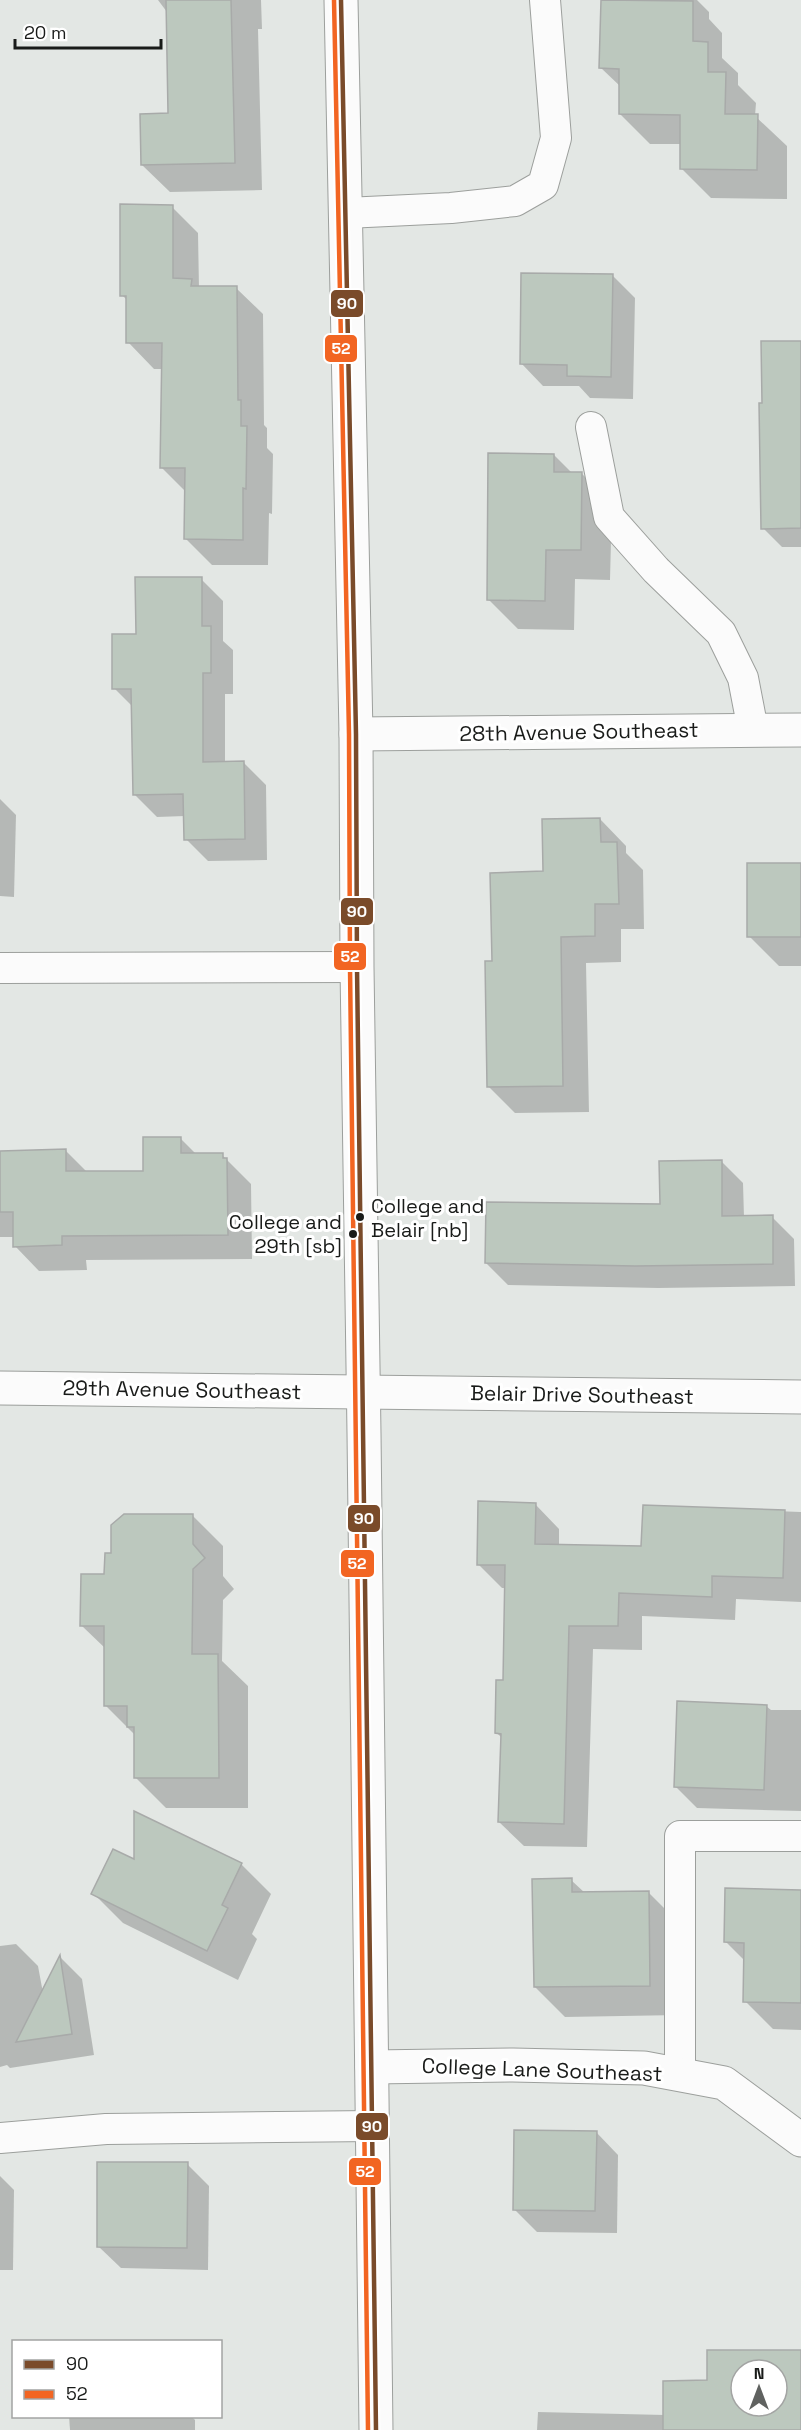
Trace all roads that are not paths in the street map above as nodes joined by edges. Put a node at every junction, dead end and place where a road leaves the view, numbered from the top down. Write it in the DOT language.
graph roads {
  1 [pos="341,0"];
  2 [pos="545,0"];
  3 [pos="346,213"];
  4 [pos="591,427"];
  5 [pos="753,730"];
  6 [pos="801,730"];
  7 [pos="356,734"];
  8 [pos="357,967"];
  9 [pos="0,968"];
  10 [pos="0,1388"];
  11 [pos="364,1392"];
  12 [pos="801,1397"];
  13 [pos="801,1836"];
  14 [pos="372,2067"];
  15 [pos="680,2075"];
  16 [pos="372,2126"];
  17 [pos="0,2138"];
  18 [pos="801,2140"];
  19 [pos="375,2430"];
  1 -- 3 [label="main road"];
  2 -- 3 [label="lane"];
  3 -- 7 [label="main road"];
  4 -- 5 [label="lane"];
  5 -- 6 [label="main road, 28th Avenue Southeast"];
  5 -- 7 [label="main road, 28th Avenue Southeast"];
  7 -- 8 [label="main road"];
  8 -- 9 [label="lane"];
  8 -- 11 [label="main road"];
  10 -- 11 [label="main road, 29th Avenue Southeast"];
  11 -- 12 [label="main road, Belair Drive Southeast"];
  11 -- 14 [label="main road"];
  13 -- 15 [label="lane"];
  14 -- 15 [label="main road, College Lane Southeast"];
  14 -- 16 [label="main road"];
  15 -- 18 [label="main road, College Lane Southeast"];
  16 -- 17 [label="lane"];
  16 -- 19 [label="main road"];
}
